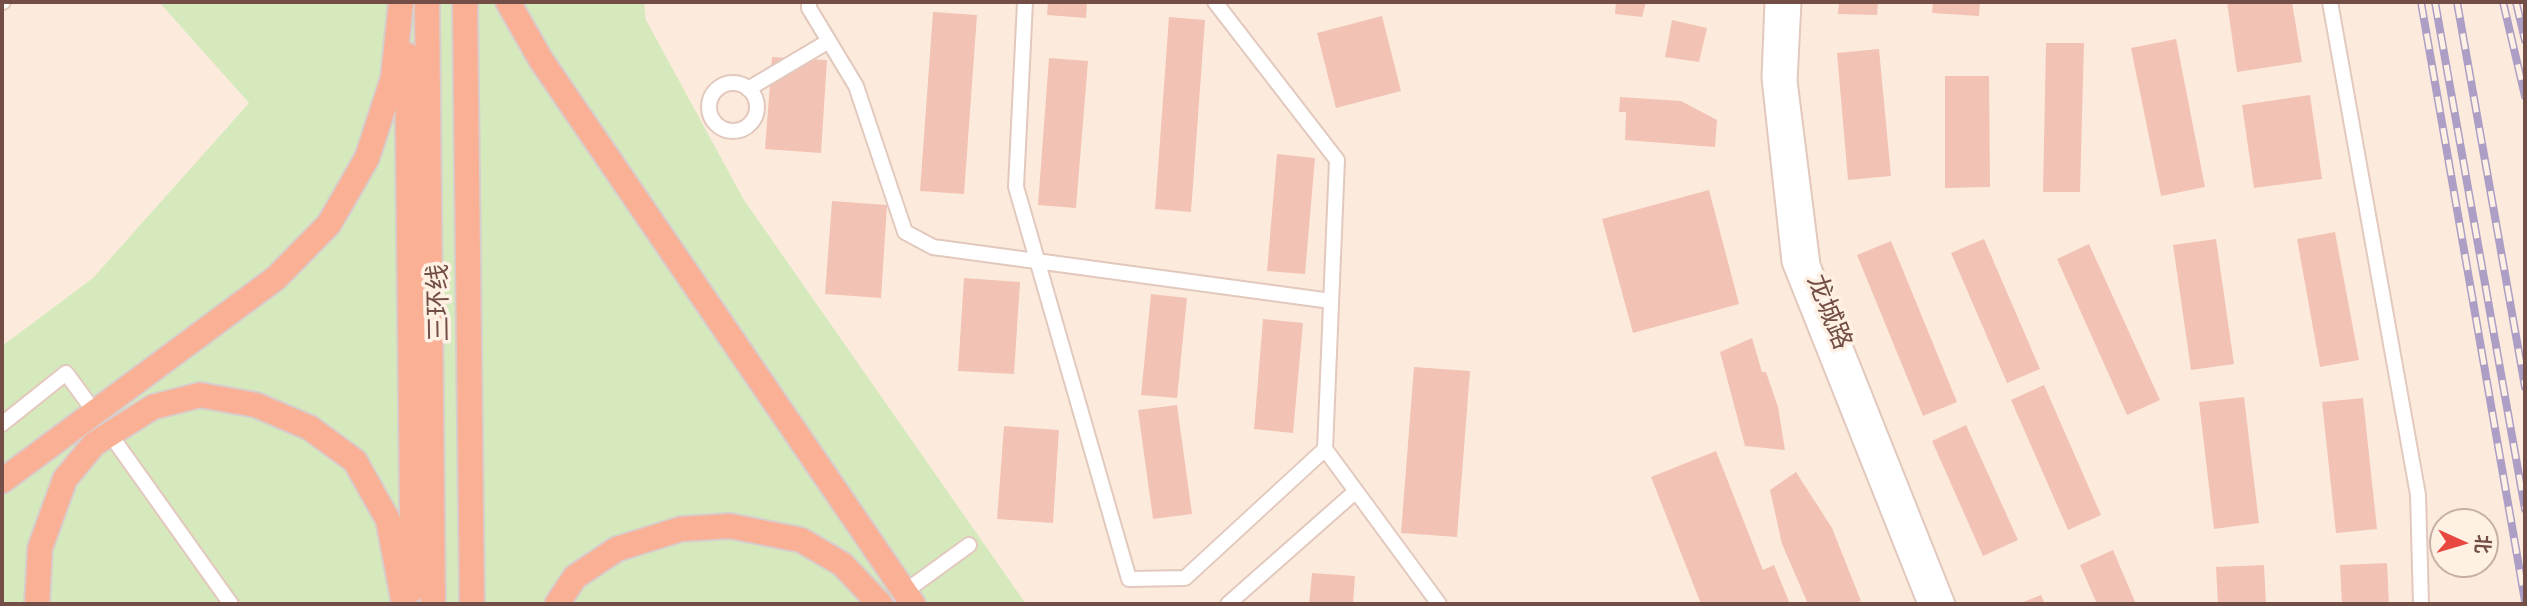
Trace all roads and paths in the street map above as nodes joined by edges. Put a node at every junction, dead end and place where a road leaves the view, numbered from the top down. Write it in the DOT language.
graph roads {
  1 [pos="403,2"];
  2 [pos="427,2"];
  3 [pos="466,2"];
  4 [pos="508,2"];
  5 [pos="809,2"];
  6 [pos="1026,2"];
  7 [pos="1215,2"];
  8 [pos="1775,2"];
  9 [pos="1791,2"];
  10 [pos="2329,2"];
  11 [pos="828,41"];
  12 [pos="748,89"];
  13 [pos="1037,261"];
  14 [pos="1331,301"];
  15 [pos="88,403"];
  16 [pos="2,424"];
  17 [pos="117,444"];
  18 [pos="1325,449"];
  19 [pos="2,481"];
  20 [pos="1356,491"];
  21 [pos="968,545"];
  22 [pos="914,594"];
  23 [pos="37,604"];
  24 [pos="231,604"];
  25 [pos="404,604"];
  26 [pos="413,604"];
  27 [pos="433,604"];
  28 [pos="472,604"];
  29 [pos="557,604"];
  30 [pos="880,604"];
  31 [pos="1228,604"];
  32 [pos="1439,604"];
  33 [pos="1928,604"];
  34 [pos="1945,604"];
  35 [pos="2421,604"];
  1 -- 19 [label="highway"];
  1 -- 26 [label="highway"];
  2 -- 27 [label="highway, 三环线"];
  3 -- 28 [label="highway, 三环线"];
  4 -- 22 [label="highway"];
  5 -- 11 [label="street"];
  6 -- 13 [label="street"];
  7 -- 14 [label="street"];
  8 -- 33 [label="street, 龙城路"];
  9 -- 34 [label="street, 龙城路"];
  10 -- 35 [label="street"];
  11 -- 12 [label="street"];
  11 -- 13 [label="street"];
  13 -- 14 [label="street"];
  13 -- 18 [label="street"];
  14 -- 18 [label="street"];
  15 -- 16 [label="street"];
  17 -- 24 [label="street"];
  18 -- 20 [label="street"];
  20 -- 31 [label="street"];
  20 -- 32 [label="street"];
  21 -- 22 [label="street"];
  23 -- 25 [label="highway"];
  29 -- 30 [label="highway"];
}
